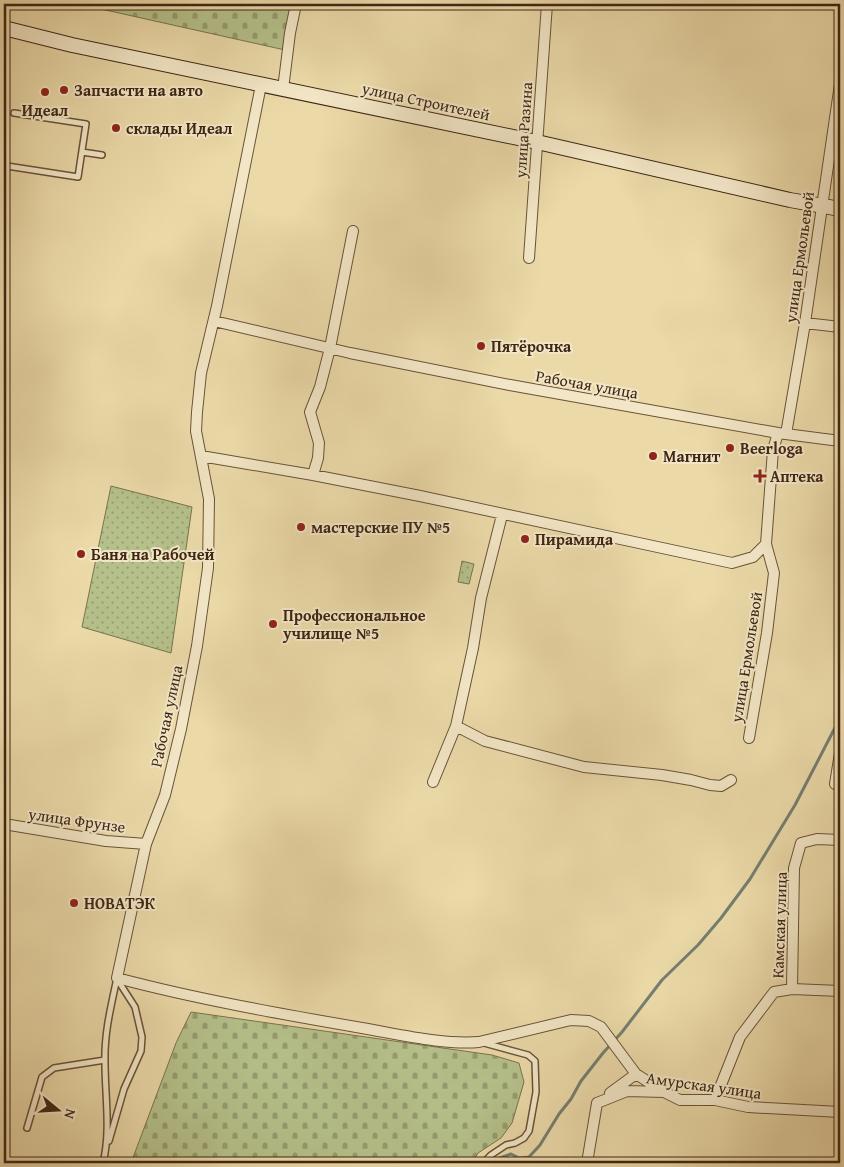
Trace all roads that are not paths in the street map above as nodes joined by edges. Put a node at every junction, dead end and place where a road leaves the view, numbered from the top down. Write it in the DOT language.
graph roads {
  1 [pos="296,4"];
  2 [pos="547,4"];
  3 [pos="4,28"];
  4 [pos="840,84"];
  5 [pos="260,85"];
  6 [pos="283,89"];
  7 [pos="14,113"];
  8 [pos="537,142"];
  9 [pos="82,152"];
  10 [pos="102,155"];
  11 [pos="6,171"];
  12 [pos="821,207"];
  13 [pos="840,209"];
  14 [pos="353,231"];
  15 [pos="529,258"];
  16 [pos="214,321"];
  17 [pos="805,323"];
  18 [pos="840,327"];
  19 [pos="330,348"];
  20 [pos="782,433"];
  21 [pos="840,441"];
  22 [pos="200,456"];
  23 [pos="313,475"];
  24 [pos="502,515"];
  25 [pos="766,544"];
  26 [pos="456,726"];
  27 [pos="749,738"];
  28 [pos="840,752"];
  29 [pos="731,780"];
  30 [pos="433,782"];
  31 [pos="835,784"];
  32 [pos="4,824"];
  33 [pos="840,840"];
  34 [pos="146,844"];
  35 [pos="117,978"];
  36 [pos="792,989"];
  37 [pos="840,991"];
  38 [pos="478,1042"];
  39 [pos="105,1060"];
  40 [pos="636,1074"];
  41 [pos="664,1092"];
  42 [pos="715,1100"];
  43 [pos="597,1103"];
  44 [pos="840,1112"];
  45 [pos="27,1128"];
  46 [pos="107,1146"];
  47 [pos="103,1163"];
  48 [pos="483,1163"];
  49 [pos="586,1163"];
  1 -- 6 [label="street"];
  2 -- 8 [label="street, улица Разина"];
  3 -- 5 [label="street, улица Строителей"];
  4 -- 12 [label="street, улица Ермольевой"];
  5 -- 6 [label="street, улица Строителей"];
  5 -- 16 [label="street, Рабочая улица"];
  6 -- 8 [label="street, улица Строителей"];
  7 -- 9 [label="lane"];
  8 -- 12 [label="street, улица Строителей"];
  8 -- 15 [label="street, улица Разина"];
  9 -- 10 [label="lane"];
  9 -- 11 [label="lane"];
  12 -- 13 [label="street, улица Строителей"];
  12 -- 17 [label="street, улица Ермольевой"];
  14 -- 19 [label="street"];
  16 -- 19 [label="street, Рабочая улица"];
  16 -- 22 [label="street, Рабочая улица"];
  17 -- 18 [label="street"];
  17 -- 20 [label="street, улица Ермольевой"];
  19 -- 20 [label="street, Рабочая улица"];
  19 -- 23 [label="street"];
  20 -- 21 [label="street, Рабочая улица"];
  20 -- 25 [label="street, улица Ермольевой"];
  22 -- 23 [label="street"];
  22 -- 34 [label="street, Рабочая улица"];
  23 -- 24 [label="street"];
  24 -- 25 [label="street"];
  24 -- 26 [label="street"];
  25 -- 27 [label="street, улица Ермольевой"];
  26 -- 29 [label="street"];
  26 -- 30 [label="street"];
  28 -- 31 [label="street"];
  32 -- 34 [label="street, улица Фрунзе"];
  33 -- 36 [label="street, Камская улица"];
  34 -- 35 [label="street, Рабочая улица"];
  35 -- 38 [label="street"];
  35 -- 39 [label="lane"];
  35 -- 46 [label="lane"];
  36 -- 37 [label="street"];
  36 -- 42 [label="street"];
  38 -- 40 [label="street"];
  38 -- 48 [label="lane"];
  39 -- 45 [label="lane"];
  39 -- 46 [label="lane"];
  40 -- 41 [label="street"];
  40 -- 43 [label="street"];
  41 -- 42 [label="street, Амурская улица"];
  41 -- 43 [label="street, Амурская улица"];
  42 -- 44 [label="street, Амурская улица"];
  43 -- 49 [label="street"];
  46 -- 47 [label="lane"];
}
